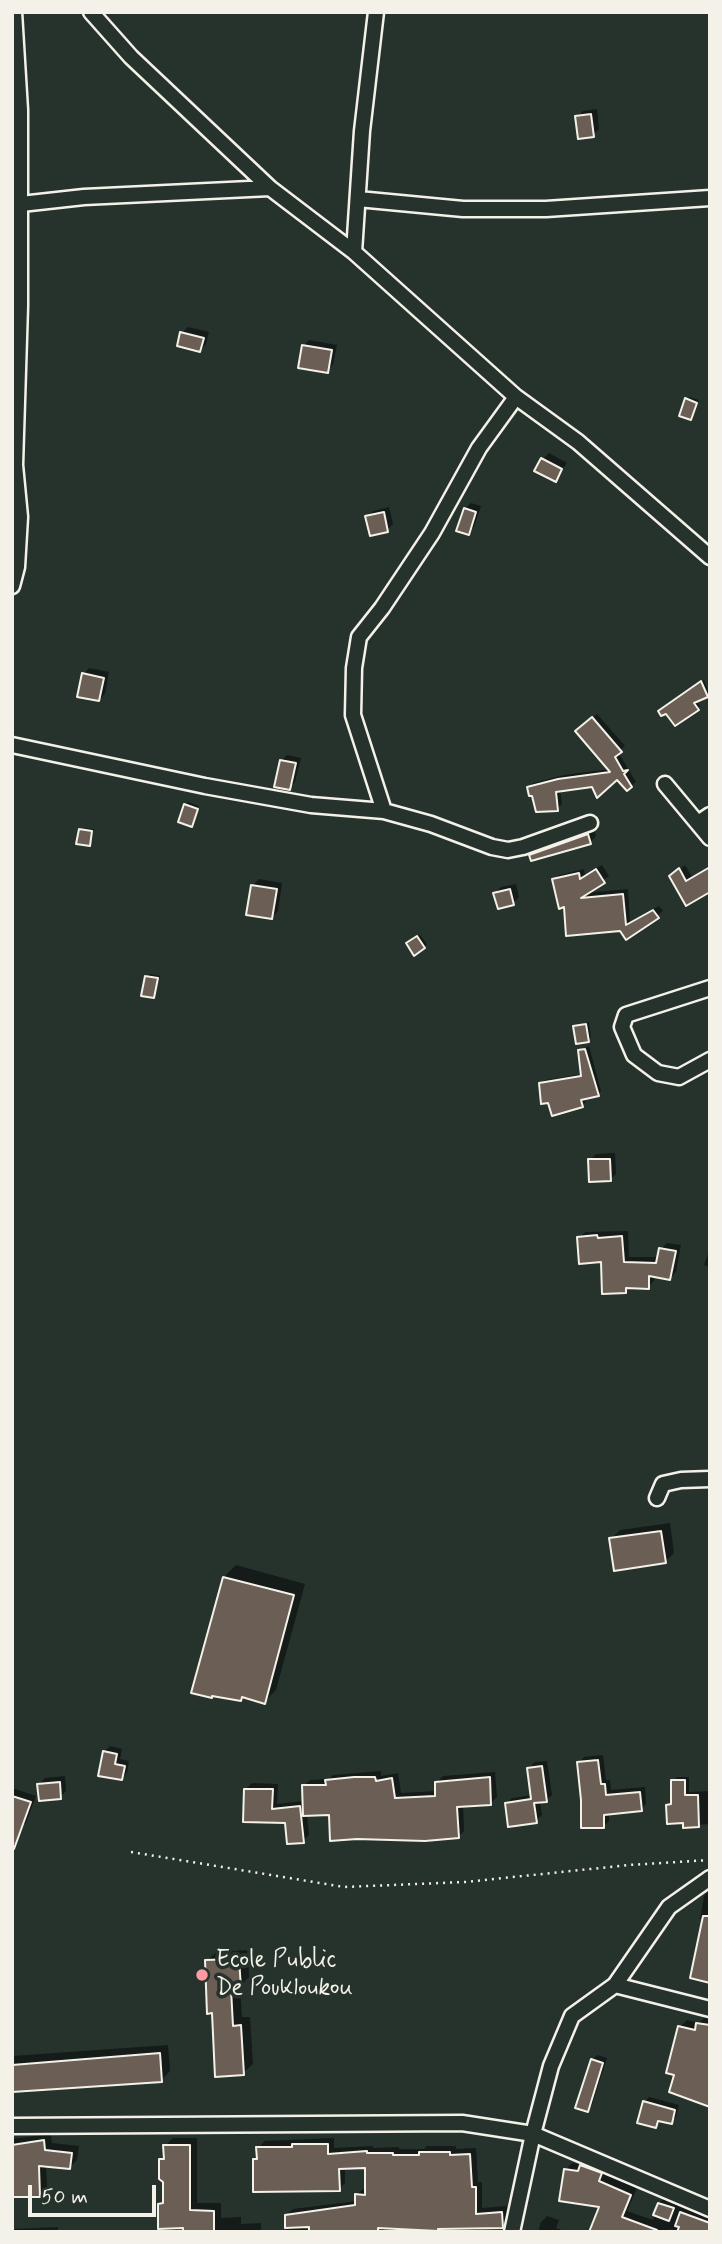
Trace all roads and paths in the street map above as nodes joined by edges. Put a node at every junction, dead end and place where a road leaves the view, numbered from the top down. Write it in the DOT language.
graph roads {
  1 [pos="14,12"];
  2 [pos="92,12"];
  3 [pos="376,12"];
  4 [pos="270,188"];
  5 [pos="710,198"];
  6 [pos="358,199"];
  7 [pos="16,205"];
  8 [pos="354,252"];
  9 [pos="516,397"];
  10 [pos="710,557"];
  11 [pos="14,566"];
  12 [pos="12,586"];
  13 [pos="12,745"];
  14 [pos="665,784"];
  15 [pos="384,811"];
  16 [pos="704,819"];
  17 [pos="590,823"];
  18 [pos="710,838"];
  19 [pos="710,988"];
  20 [pos="710,1060"];
  21 [pos="710,1479"];
  22 [pos="657,1498"];
  23 [pos="131,1852"];
  24 [pos="710,1860"];
  25 [pos="710,1878"];
  26 [pos="615,1985"];
  27 [pos="710,2009"];
  28 [pos="12,2126"];
  29 [pos="533,2134"];
  30 [pos="710,2208"];
  31 [pos="512,2232"];
  1 -- 7 [label="street"];
  2 -- 4 [label="street"];
  3 -- 6 [label="street"];
  4 -- 7 [label="street"];
  4 -- 8 [label="street"];
  5 -- 6 [label="street"];
  6 -- 8 [label="street"];
  7 -- 11 [label="street"];
  8 -- 9 [label="street"];
  9 -- 10 [label="street"];
  9 -- 15 [label="street"];
  11 -- 12 [label="street"];
  13 -- 15 [label="street"];
  14 -- 16 [label="street"];
  15 -- 17 [label="street"];
  16 -- 18 [label="street"];
  19 -- 20 [label="street"];
  21 -- 22 [label="street"];
  23 -- 24 [label="path"];
  25 -- 26 [label="street"];
  26 -- 27 [label="street"];
  26 -- 29 [label="street"];
  28 -- 29 [label="street"];
  29 -- 30 [label="street"];
  29 -- 31 [label="street"];
}
